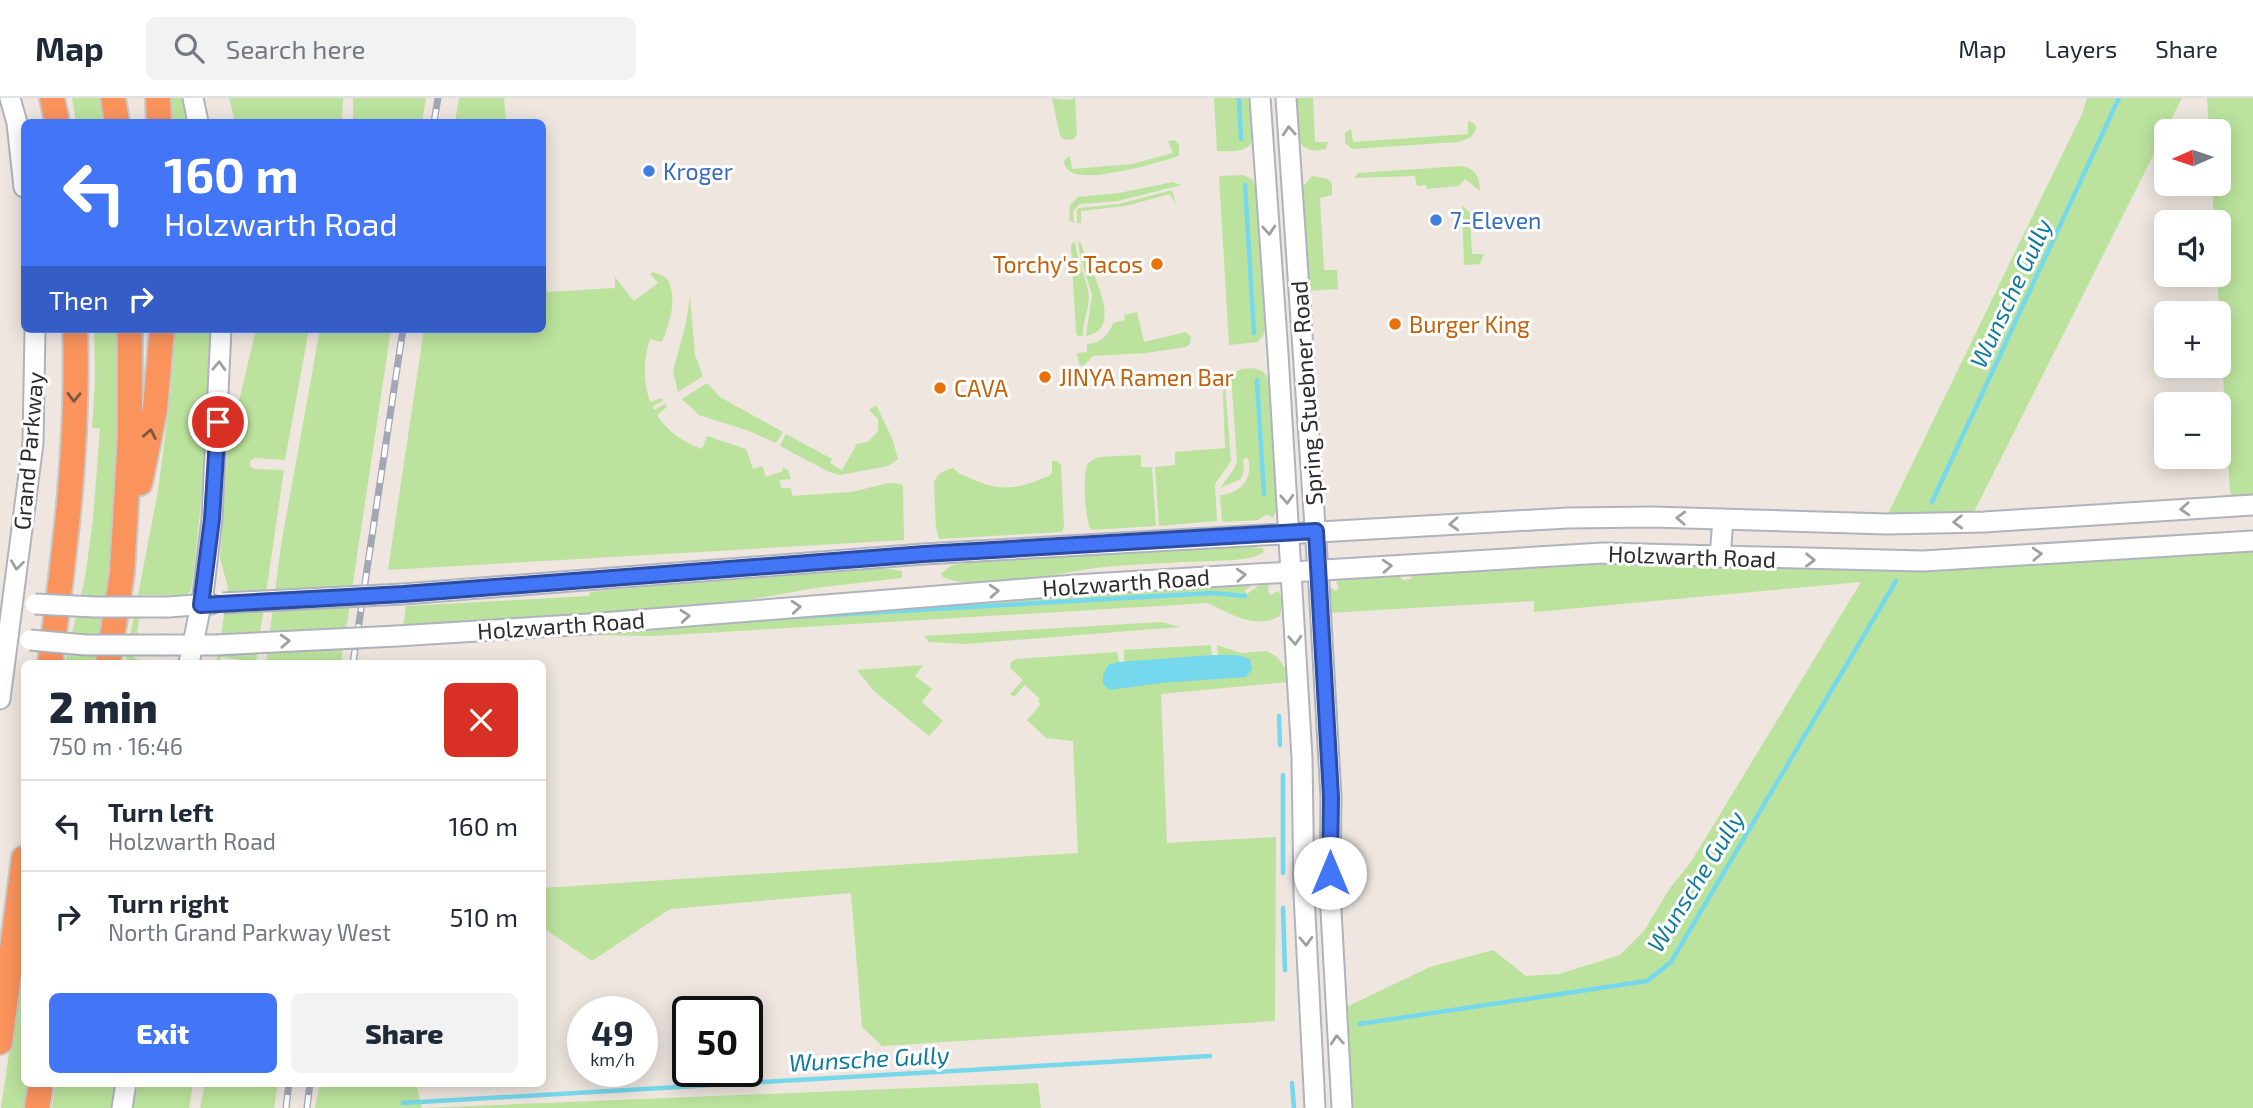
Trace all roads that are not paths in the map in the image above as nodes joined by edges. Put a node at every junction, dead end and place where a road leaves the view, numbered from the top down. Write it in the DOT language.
graph roads {
  1 [pos="10,98"];
  2 [pos="52,98"];
  3 [pos="113,98"];
  4 [pos="158,98"];
  5 [pos="193,98"];
  6 [pos="1260,98"];
  7 [pos="1286,98"];
  8 [pos="56,119"];
  9 [pos="116,119"];
  10 [pos="159,119"];
  11 [pos="197,119"];
  12 [pos="21,160"];
  13 [pos="35,333"];
  14 [pos="75,333"];
  15 [pos="130,333"];
  16 [pos="162,333"];
  17 [pos="221,333"];
  18 [pos="2253,505"];
  19 [pos="1723,519"];
  20 [pos="1316,531"];
  21 [pos="1289,533"];
  22 [pos="2253,541"];
  23 [pos="1720,557"];
  24 [pos="1318,570"];
  25 [pos="1291,572"];
  26 [pos="122,573"];
  27 [pos="6,601"];
  28 [pos="201,605"];
  29 [pos="4,638"];
  30 [pos="190,654"];
  31 [pos="50,660"];
  32 [pos="108,660"];
  33 [pos="0,699"];
  34 [pos="21,881"];
  35 [pos="0,1042"];
  36 [pos="40,1087"];
  37 [pos="125,1087"];
  38 [pos="37,1108"];
  39 [pos="121,1108"];
  40 [pos="1315,1108"];
  41 [pos="1342,1108"];
  1 -- 12 [label="main road"];
  2 -- 8 [label="highway"];
  3 -- 9 [label="highway"];
  4 -- 10 [label="highway"];
  5 -- 11 [label="main road"];
  6 -- 21 [label="main road, Spring Stuebner Road, one-way"];
  20 -- 7 [label="main road, Spring Stuebner Road, one-way"];
  13 -- 27 [label="main road, Grand Parkway, one-way"];
  14 -- 31 [label="highway, one-way"];
  15 -- 26 [label="highway"];
  26 -- 16 [label="highway, one-way"];
  28 -- 17 [label="main road, one-way"];
  18 -- 19 [label="main road, Holzwarth Road, one-way"];
  19 -- 20 [label="main road, Holzwarth Road, one-way"];
  19 -- 23 [label="main road"];
  20 -- 21 [label="main road, Holzwarth Road"];
  20 -- 24 [label="main road, Spring Stuebner Road"];
  21 -- 25 [label="main road, Spring Stuebner Road"];
  21 -- 28 [label="main road, Holzwarth Road, bridge"];
  23 -- 22 [label="main road, Holzwarth Road, one-way"];
  24 -- 23 [label="main road, Holzwarth Road, one-way"];
  24 -- 25 [label="main road, Holzwarth Road"];
  41 -- 24 [label="main road, Spring Stuebner Road, one-way"];
  30 -- 25 [label="main road, Holzwarth Road, one-way, bridge"];
  25 -- 40 [label="main road, Spring Stuebner Road, one-way"];
  26 -- 32 [label="highway"];
  27 -- 28 [label="main road, Holzwarth Road, bridge"];
  27 -- 29 [label="main road, Grand Parkway"];
  28 -- 30 [label="main road"];
  29 -- 30 [label="main road, Holzwarth Road, bridge"];
  29 -- 33 [label="main road, Grand Parkway"];
  34 -- 35 [label="highway"];
  36 -- 38 [label="highway"];
  37 -- 39 [label="main road"];
}
